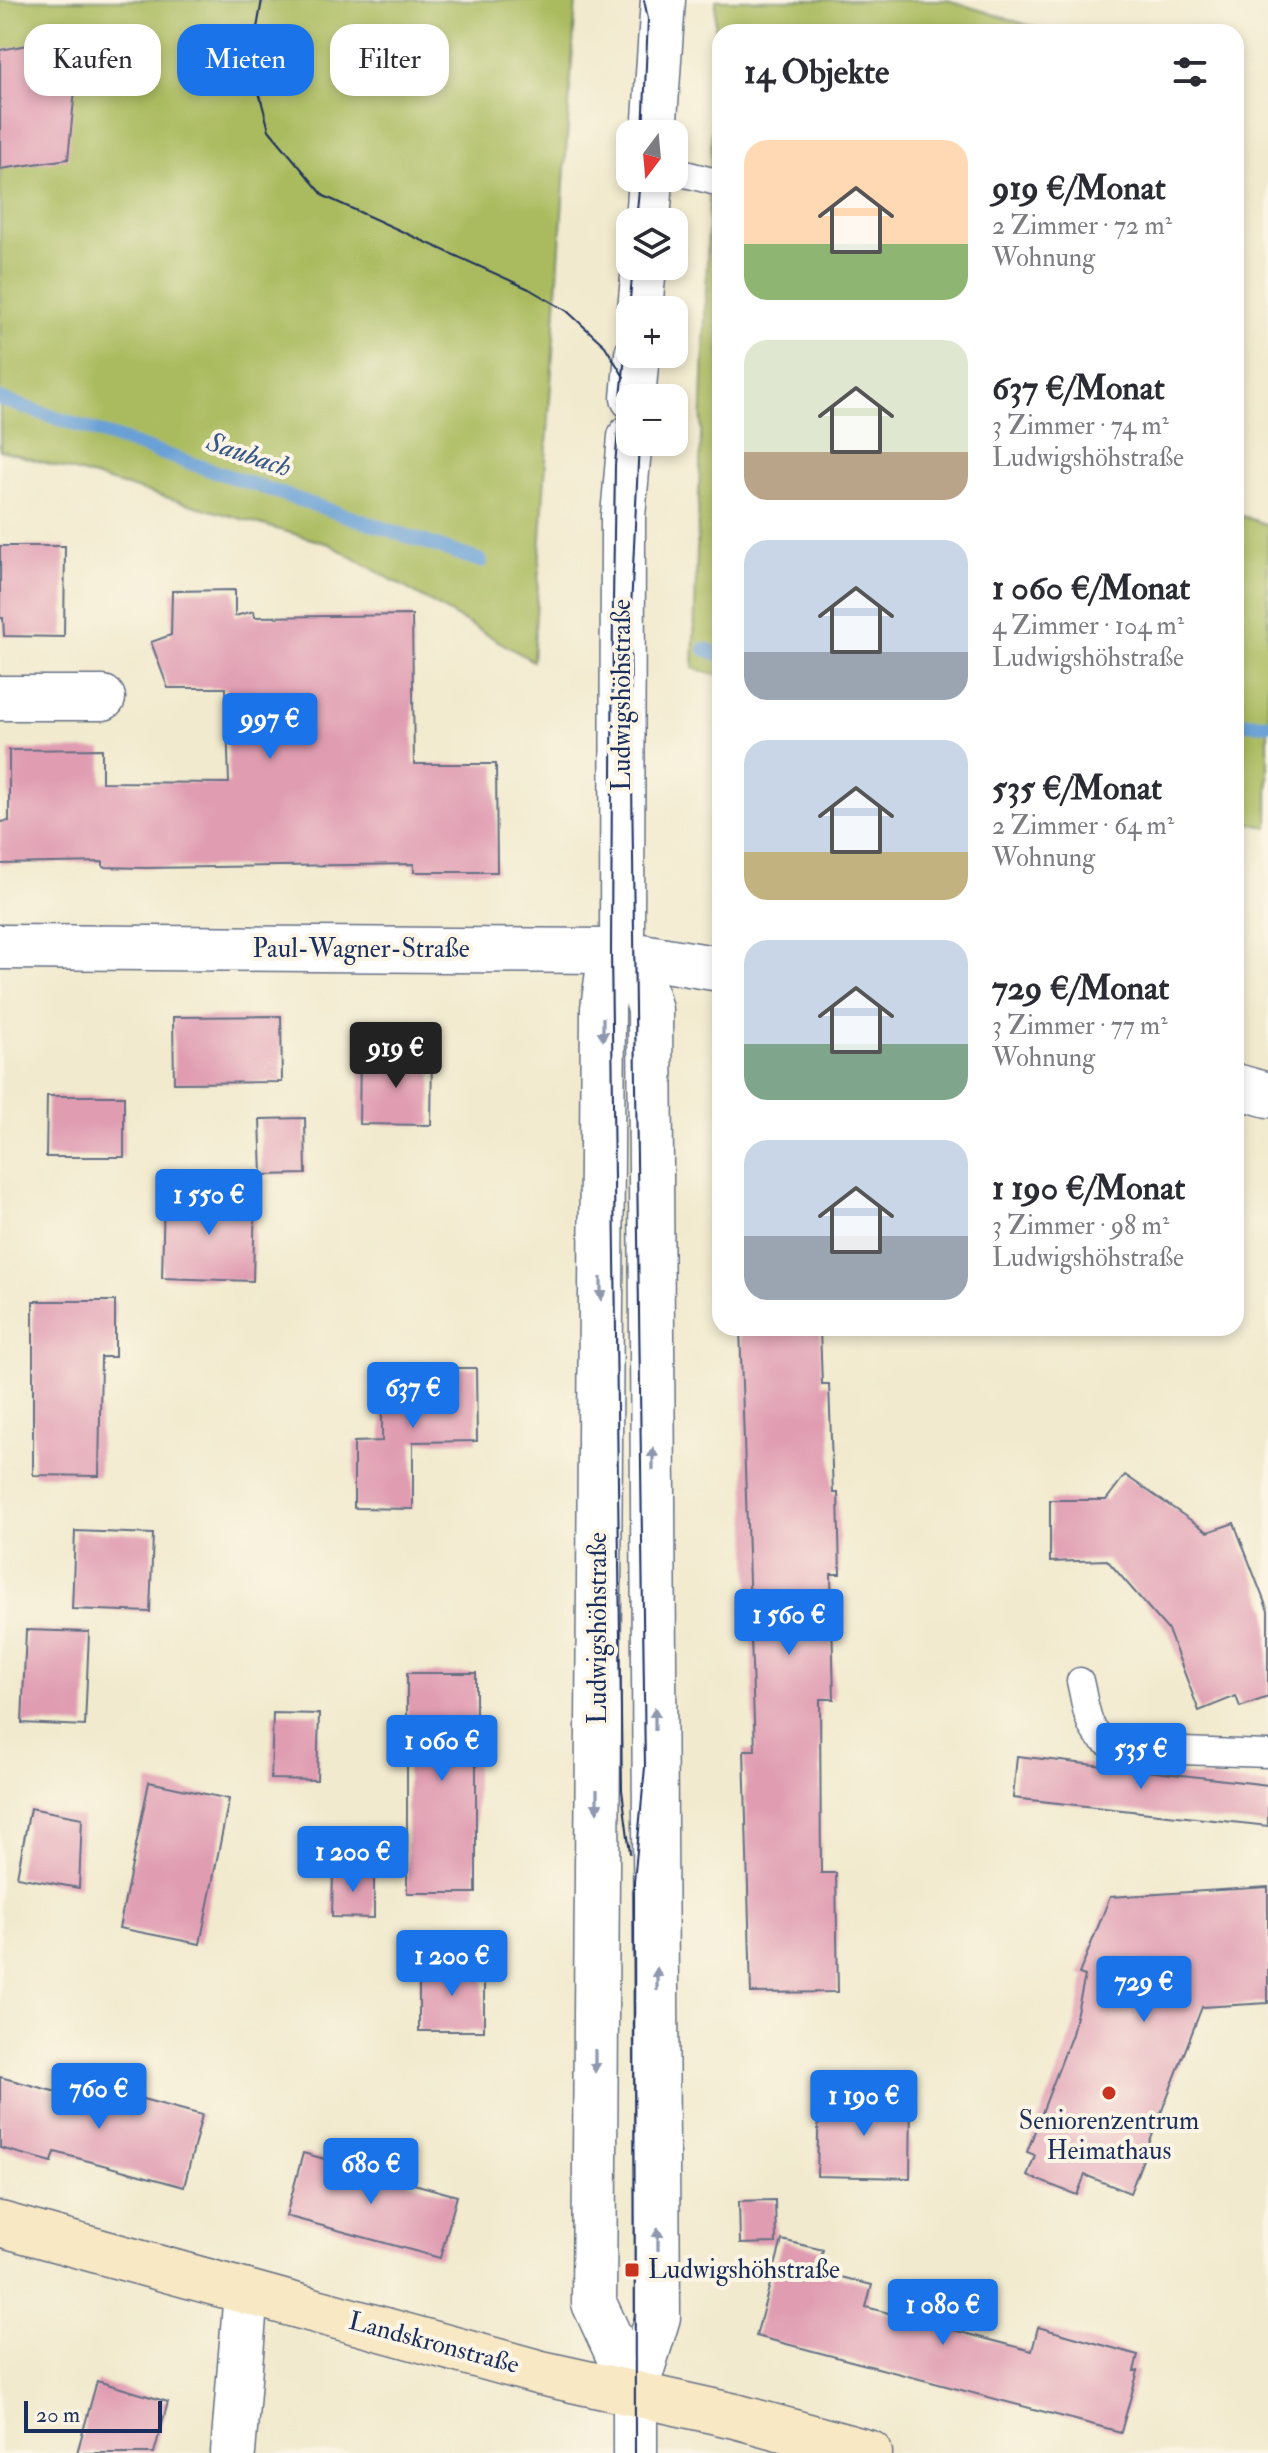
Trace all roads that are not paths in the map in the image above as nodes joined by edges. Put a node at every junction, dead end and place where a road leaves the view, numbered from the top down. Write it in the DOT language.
graph roads {
  1 [pos="663,0"];
  2 [pos="655,120"];
  3 [pos="688,175"];
  4 [pos="712,181"];
  5 [pos="628,456"];
  6 [pos="0,698"];
  7 [pos="103,698"];
  8 [pos="0,947"];
  9 [pos="623,953"];
  10 [pos="712,968"];
  11 [pos="1244,1088"];
  12 [pos="1268,1095"];
  13 [pos="1080,1681"];
  14 [pos="1268,1754"];
  15 [pos="0,2224"];
  16 [pos="246,2292"];
  17 [pos="635,2392"];
  18 [pos="233,2453"];
  19 [pos="635,2453"];
  20 [pos="870,2453"];
  1 -- 2 [label="street"];
  3 -- 4 [label="lane"];
  5 -- 9 [label="street, Ludwigshöhstraße"];
  6 -- 7 [label="street"];
  8 -- 9 [label="street, Paul-Wagner-Straße"];
  9 -- 10 [label="street, Paul-Wagner-Straße"];
  17 -- 9 [label="street, Ludwigshöhstraße, one-way"];
  9 -- 17 [label="street, Ludwigshöhstraße, one-way"];
  11 -- 12 [label="street"];
  13 -- 14 [label="lane"];
  15 -- 16 [label="main road, Landskronstraße"];
  16 -- 17 [label="main road, Landskronstraße"];
  16 -- 18 [label="street"];
  17 -- 19 [label="street, Ludwigshöhstraße"];
  17 -- 20 [label="main road, Landskronstraße"];
}
